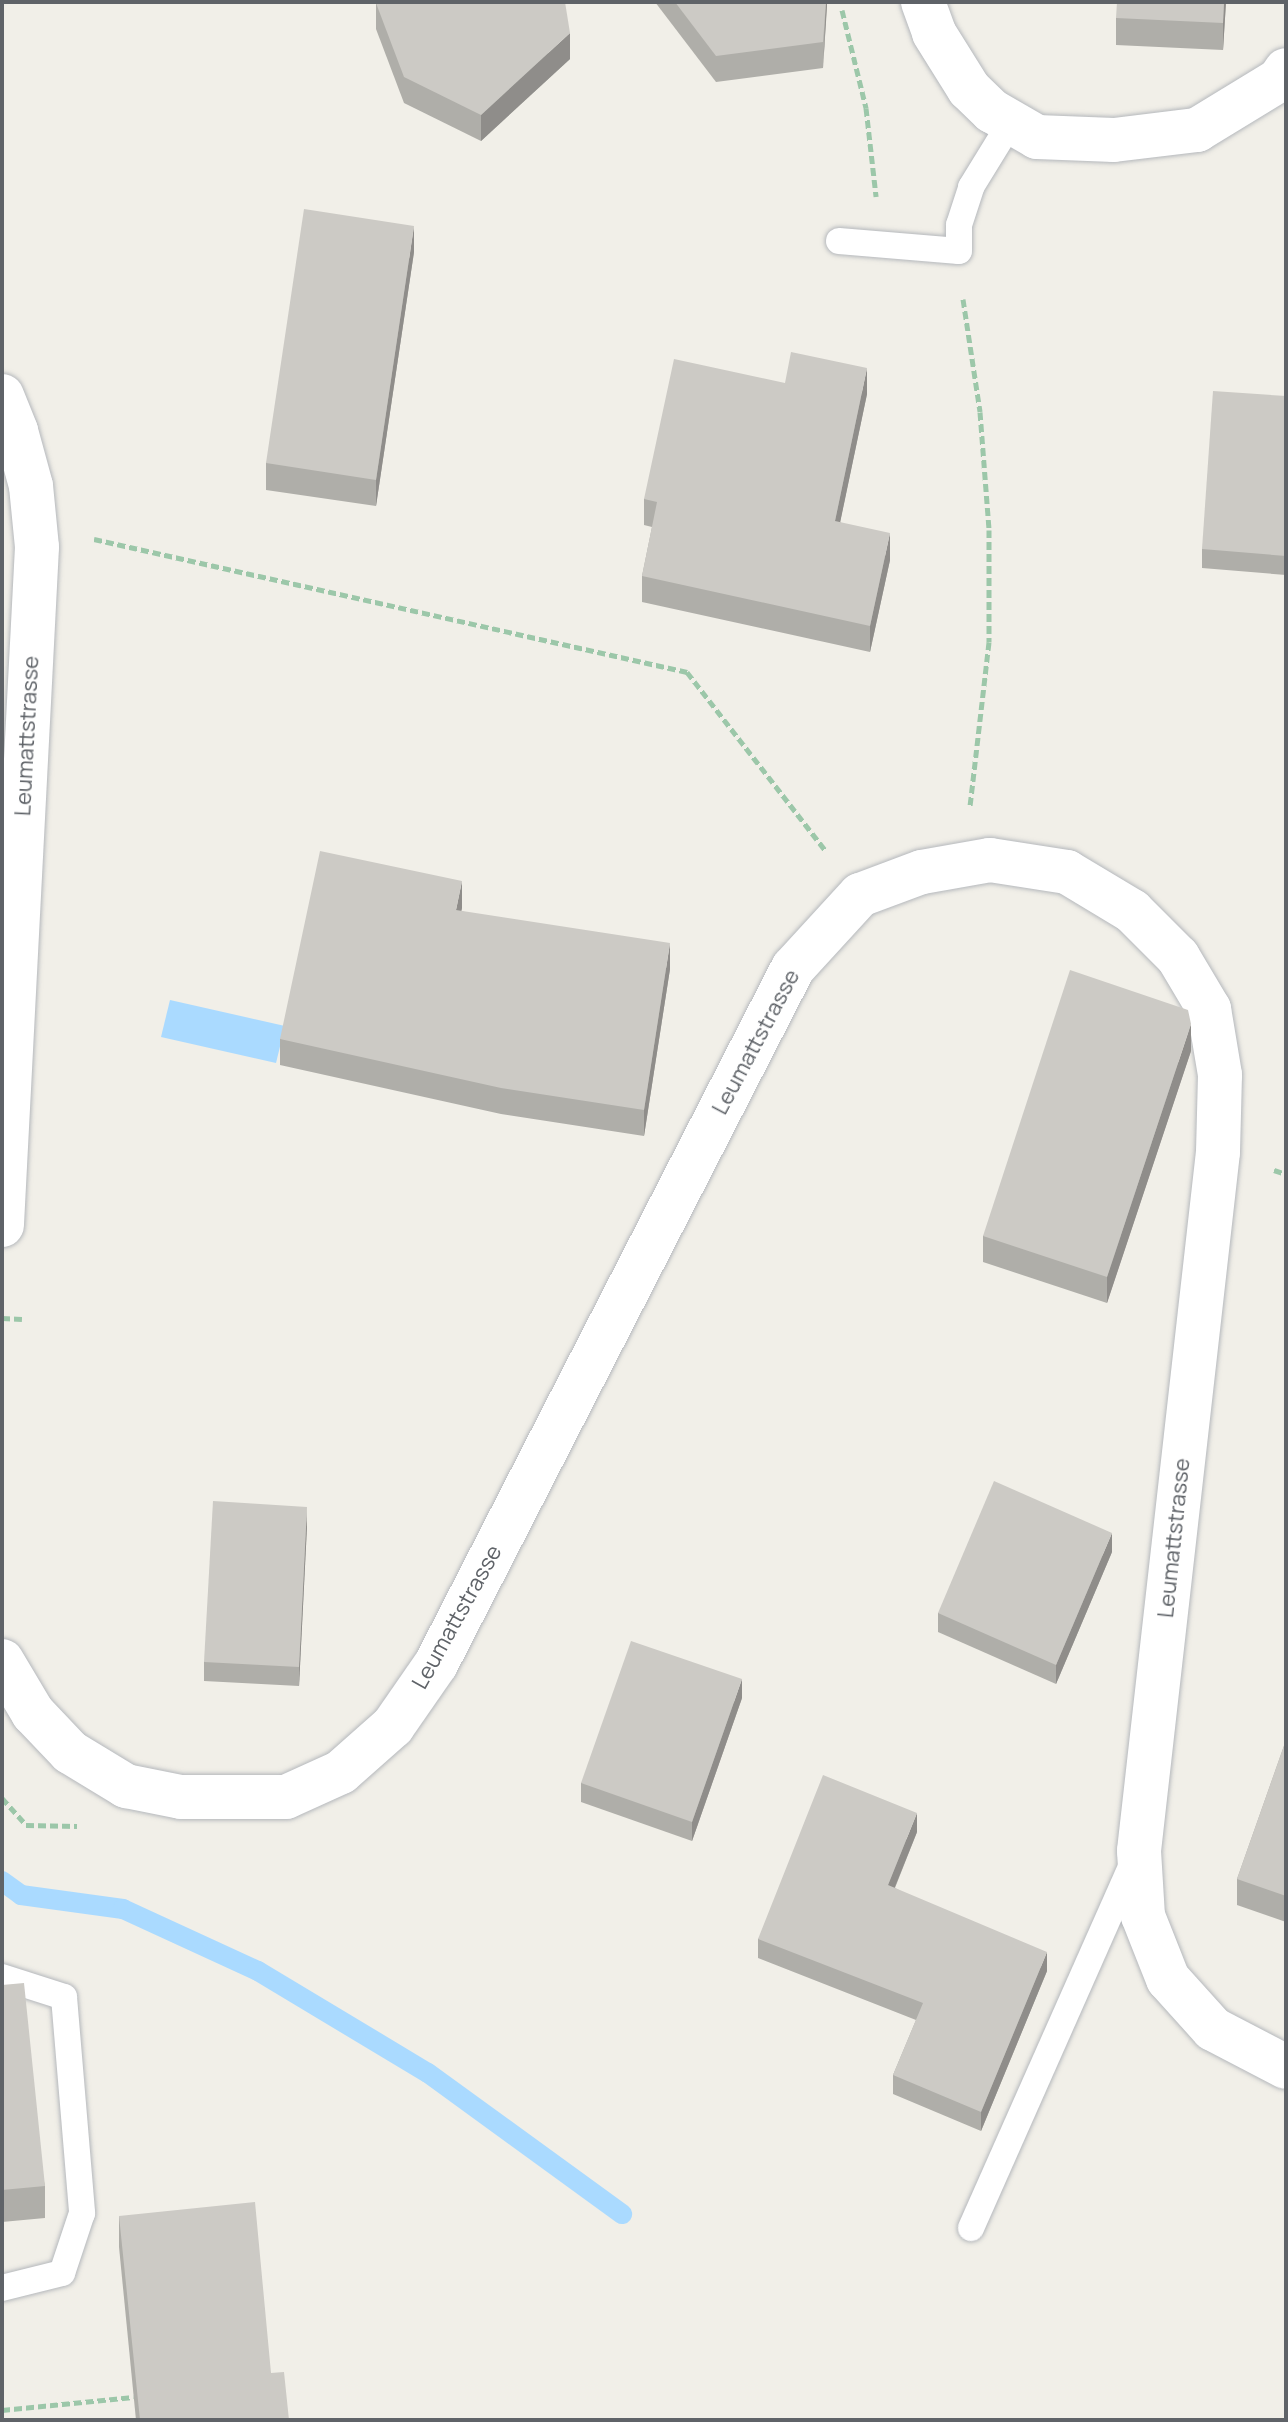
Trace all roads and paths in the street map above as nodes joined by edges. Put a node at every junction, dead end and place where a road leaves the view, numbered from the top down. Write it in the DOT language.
graph roads {
  1 [pos="923,2"];
  2 [pos="842,10"];
  3 [pos="1286,70"];
  4 [pos="1011,122"];
  5 [pos="839,241"];
  6 [pos="881,245"];
  7 [pos="959,251"];
  8 [pos="2,396"];
  9 [pos="81,536"];
  10 [pos="970,817"];
  11 [pos="833,860"];
  12 [pos="2,1225"];
  13 [pos="2,1318"];
  14 [pos="22,1319"];
  15 [pos="2,1661"];
  16 [pos="1139,1851"];
  17 [pos="2,1977"];
  18 [pos="1286,2067"];
  19 [pos="971,2228"];
  20 [pos="2,2288"];
  21 [pos="133,2397"];
  22 [pos="2,2410"];
  1 -- 4 [label="street"];
  2 -- 6 [label="path"];
  3 -- 4 [label="street"];
  4 -- 7 [label="lane"];
  5 -- 6 [label="lane"];
  6 -- 7 [label="lane"];
  7 -- 10 [label="path"];
  8 -- 12 [label="street, Leumattstrasse"];
  9 -- 11 [label="path"];
  13 -- 14 [label="path"];
  15 -- 16 [label="street, Leumattstrasse"];
  16 -- 18 [label="street, Leumattstrasse"];
  16 -- 19 [label="lane"];
  17 -- 20 [label="lane"];
  21 -- 22 [label="path"];
}
